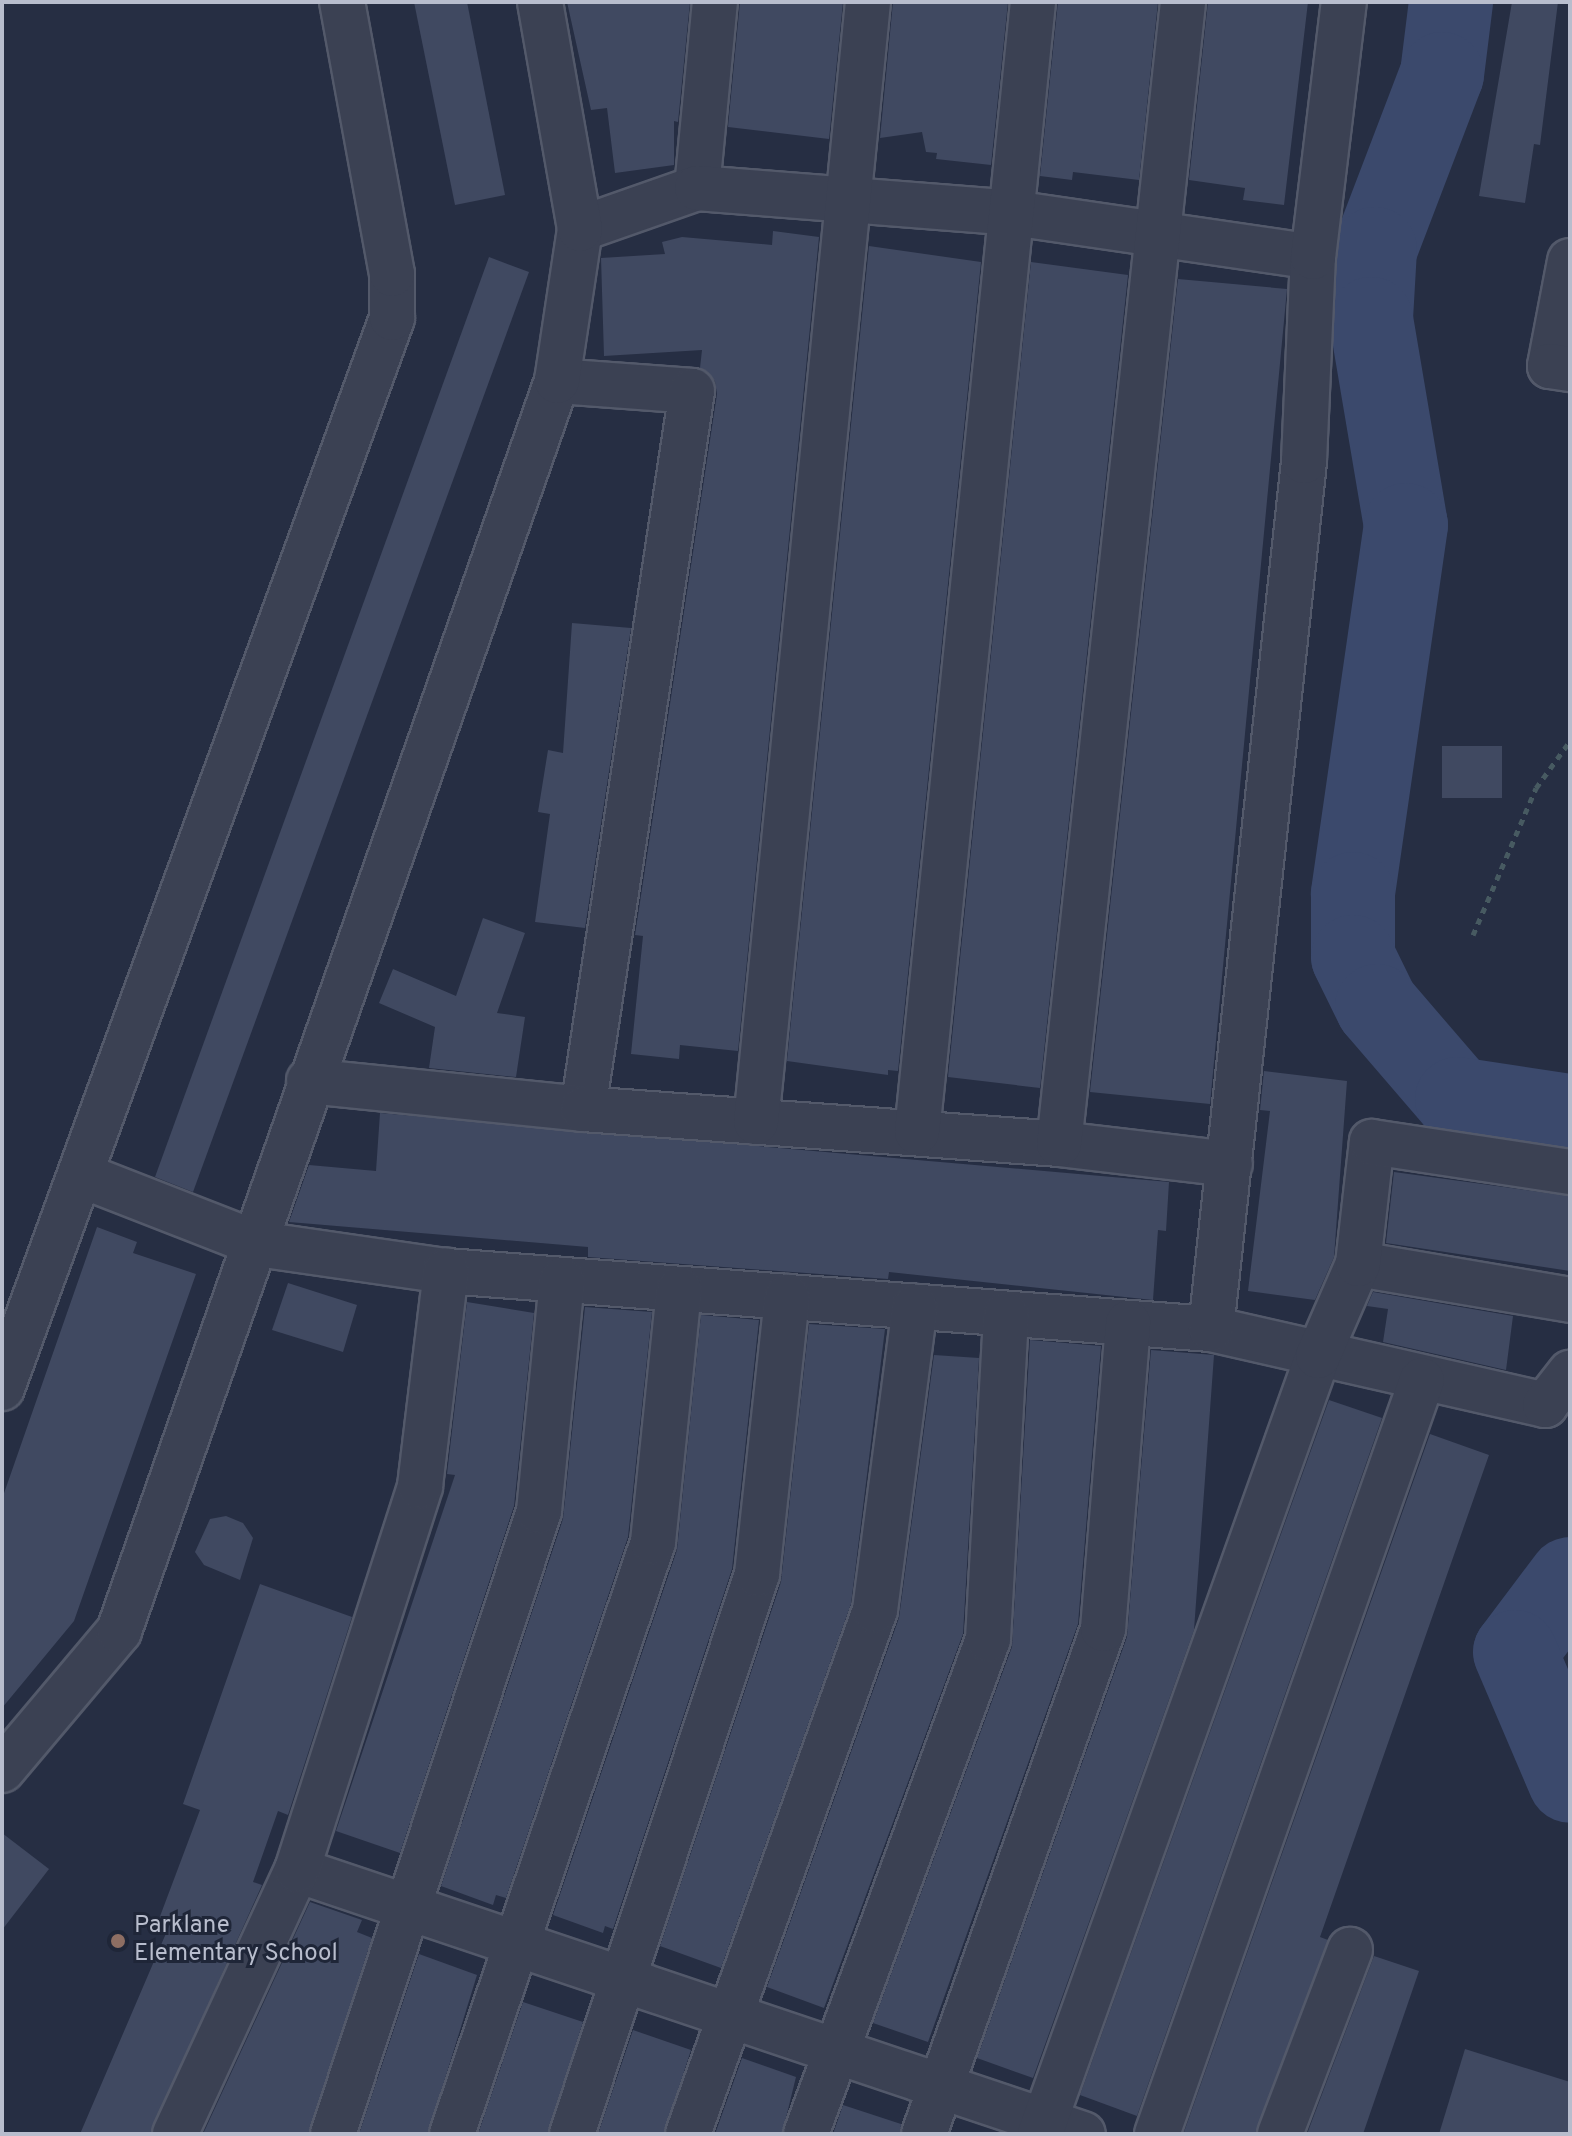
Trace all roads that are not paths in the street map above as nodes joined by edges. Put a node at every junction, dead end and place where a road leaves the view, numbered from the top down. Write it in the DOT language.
graph roads {
  1 [pos="342,2"];
  2 [pos="540,2"];
  3 [pos="715,2"];
  4 [pos="868,2"];
  5 [pos="1033,2"];
  6 [pos="1183,2"];
  7 [pos="1344,2"];
  8 [pos="697,188"];
  9 [pos="849,198"];
  10 [pos="1012,213"];
  11 [pos="580,229"];
  12 [pos="1159,231"];
  13 [pos="1313,257"];
  14 [pos="1570,261"];
  15 [pos="1560,368"];
  16 [pos="557,381"];
  17 [pos="309,1081"];
  18 [pos="583,1109"];
  19 [pos="756,1122"];
  20 [pos="917,1132"];
  21 [pos="1059,1144"];
  22 [pos="1230,1164"];
  23 [pos="1570,1172"];
  24 [pos="81,1175"];
  25 [pos="258,1244"];
  26 [pos="1358,1264"];
  27 [pos="446,1271"];
  28 [pos="562,1280"];
  29 [pos="679,1289"];
  30 [pos="787,1297"];
  31 [pos="1570,1300"];
  32 [pos="915,1307"];
  33 [pos="1006,1314"];
  34 [pos="1128,1323"];
  35 [pos="1211,1329"];
  36 [pos="1318,1356"];
  37 [pos="1570,1373"];
  38 [pos="1422,1380"];
  39 [pos="2,1388"];
  40 [pos="2,1770"];
  41 [pos="297,1870"];
  42 [pos="410,1909"];
  43 [pos="516,1945"];
  44 [pos="1350,1950"];
  45 [pos="623,1982"];
  46 [pos="728,2017"];
  47 [pos="833,2053"];
  48 [pos="939,2089"];
  49 [pos="1056,2129"];
  50 [pos="175,2134"];
  51 [pos="333,2134"];
  52 [pos="452,2134"];
  53 [pos="572,2134"];
  54 [pos="688,2134"];
  55 [pos="806,2134"];
  56 [pos="924,2134"];
  57 [pos="1157,2134"];
  58 [pos="1280,2134"];
  1 -- 24 [label="street"];
  2 -- 11 [label="street"];
  3 -- 8 [label="street"];
  4 -- 9 [label="street"];
  5 -- 10 [label="street"];
  6 -- 12 [label="street"];
  7 -- 13 [label="street"];
  8 -- 9 [label="street"];
  8 -- 11 [label="street"];
  9 -- 10 [label="street"];
  9 -- 19 [label="street"];
  10 -- 12 [label="street"];
  10 -- 20 [label="street"];
  11 -- 16 [label="street"];
  12 -- 13 [label="street"];
  12 -- 21 [label="street"];
  13 -- 22 [label="street"];
  14 -- 15 [label="street"];
  16 -- 17 [label="street"];
  16 -- 18 [label="street"];
  17 -- 18 [label="street"];
  17 -- 25 [label="street"];
  18 -- 19 [label="street"];
  19 -- 20 [label="street"];
  20 -- 21 [label="street"];
  21 -- 22 [label="street"];
  22 -- 35 [label="street"];
  23 -- 26 [label="street"];
  24 -- 25 [label="street"];
  24 -- 39 [label="street"];
  25 -- 27 [label="street"];
  25 -- 40 [label="street"];
  26 -- 31 [label="street"];
  26 -- 36 [label="street"];
  27 -- 28 [label="street"];
  27 -- 41 [label="street"];
  28 -- 29 [label="street"];
  28 -- 42 [label="street"];
  29 -- 30 [label="street"];
  29 -- 43 [label="street"];
  30 -- 32 [label="street"];
  30 -- 45 [label="street"];
  32 -- 33 [label="street"];
  32 -- 46 [label="street"];
  33 -- 34 [label="street"];
  33 -- 47 [label="street"];
  34 -- 35 [label="street"];
  34 -- 48 [label="street"];
  35 -- 36 [label="street"];
  36 -- 38 [label="street"];
  36 -- 49 [label="street"];
  37 -- 38 [label="street"];
  38 -- 57 [label="street"];
  41 -- 42 [label="street"];
  41 -- 50 [label="street"];
  42 -- 43 [label="street"];
  42 -- 51 [label="street"];
  43 -- 45 [label="street"];
  43 -- 52 [label="street"];
  44 -- 58 [label="street"];
  45 -- 46 [label="street"];
  45 -- 53 [label="street"];
  46 -- 47 [label="street"];
  46 -- 54 [label="street"];
  47 -- 48 [label="street"];
  47 -- 55 [label="street"];
  48 -- 49 [label="street"];
  48 -- 56 [label="street"];
}
